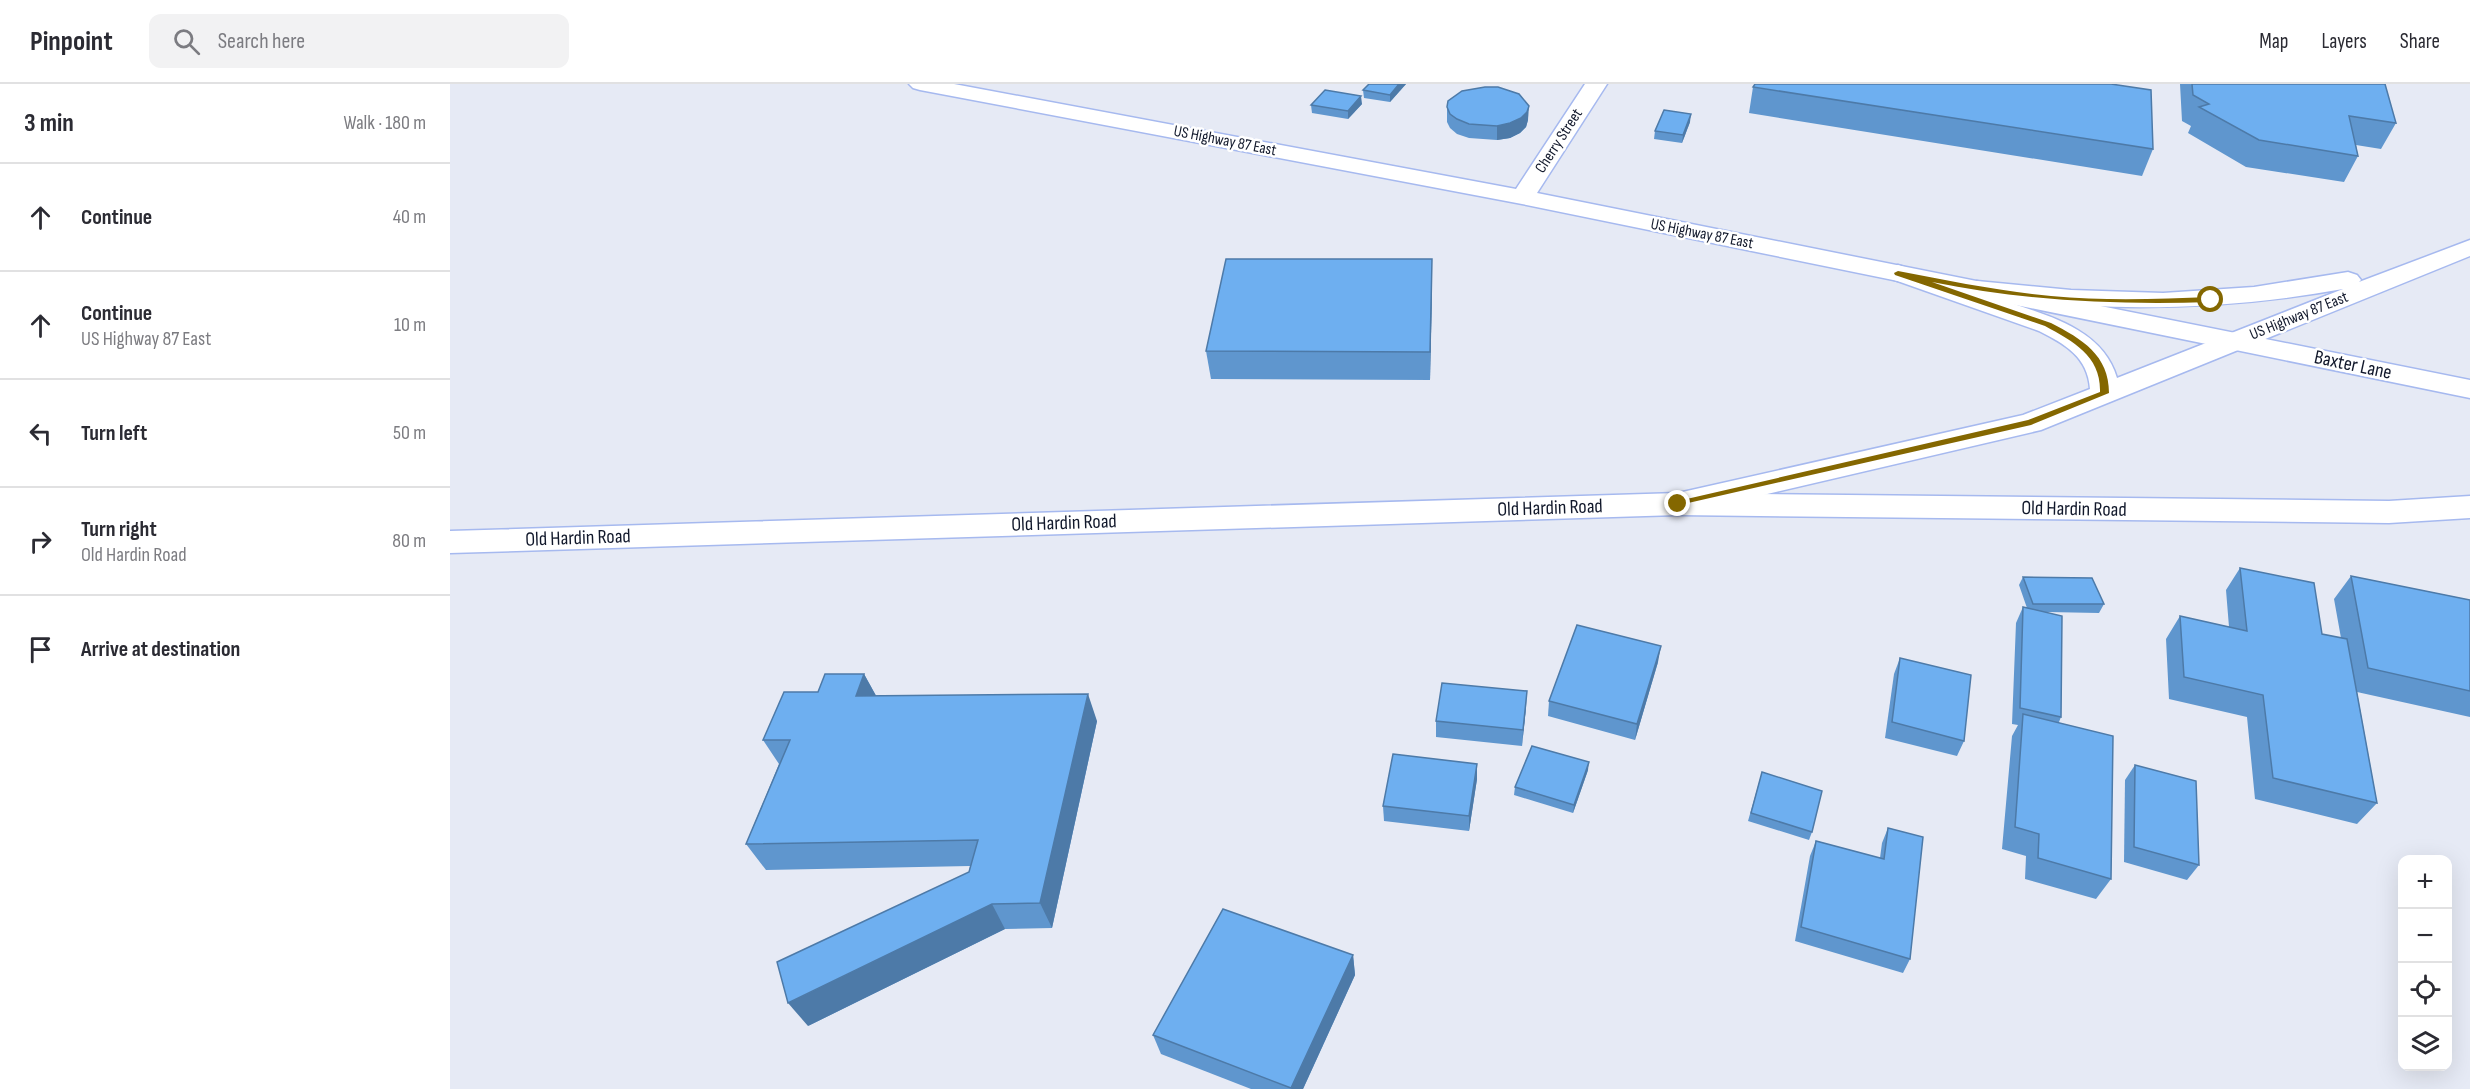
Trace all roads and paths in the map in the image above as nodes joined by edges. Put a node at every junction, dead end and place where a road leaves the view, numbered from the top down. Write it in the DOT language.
graph roads {
  1 [pos="920,84"];
  2 [pos="1596,84"];
  3 [pos="998,90"];
  4 [pos="1522,197"];
  5 [pos="2470,247"];
  6 [pos="2435,262"];
  7 [pos="1898,273"];
  8 [pos="1977,289"];
  9 [pos="2237,341"];
  10 [pos="2470,389"];
  11 [pos="2105,393"];
  12 [pos="1678,504"];
  13 [pos="2470,507"];
  14 [pos="450,542"];
  1 -- 3 [label="main road, US Highway 87 East"];
  2 -- 4 [label="main road, Cherry Street"];
  3 -- 4 [label="main road, US Highway 87 East"];
  4 -- 7 [label="main road, US Highway 87 East"];
  5 -- 6 [label="main road, US Highway 87 East"];
  6 -- 8 [label="main road"];
  6 -- 9 [label="main road, US Highway 87 East"];
  7 -- 8 [label="main road, US Highway 87 East"];
  7 -- 11 [label="main road"];
  8 -- 9 [label="main road, US Highway 87 East"];
  9 -- 10 [label="main road, Baxter Lane"];
  9 -- 11 [label="main road, Old Hardin Road"];
  11 -- 12 [label="main road, Old Hardin Road"];
  12 -- 13 [label="main road, Old Hardin Road"];
  12 -- 14 [label="main road, Old Hardin Road"];
}
